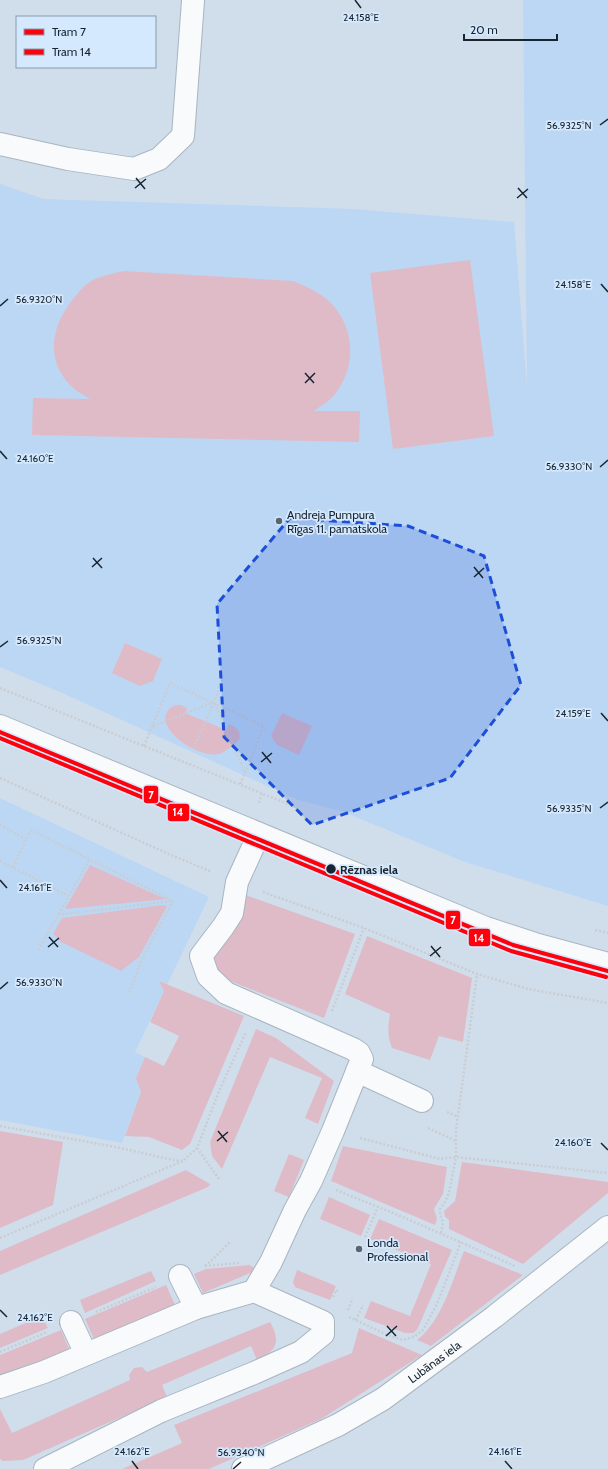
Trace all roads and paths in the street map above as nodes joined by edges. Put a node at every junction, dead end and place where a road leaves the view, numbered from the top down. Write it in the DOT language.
graph roads {
  1 [pos="192,1"];
  2 [pos="0,144"];
  3 [pos="222,680"];
  4 [pos="0,688"];
  5 [pos="214,702"];
  6 [pos="0,726"];
  7 [pos="152,726"];
  8 [pos="144,746"];
  9 [pos="194,748"];
  10 [pos="245,772"];
  11 [pos="0,778"];
  12 [pos="240,785"];
  13 [pos="0,825"];
  14 [pos="314,827"];
  15 [pos="259,834"];
  16 [pos="26,839"];
  17 [pos="90,860"];
  18 [pos="0,861"];
  19 [pos="13,867"];
  20 [pos="237,882"];
  21 [pos="69,896"];
  22 [pos="173,901"];
  23 [pos="58,915"];
  24 [pos="364,928"];
  25 [pos="594,930"];
  26 [pos="608,933"];
  27 [pos="38,950"];
  28 [pos="608,964"];
  29 [pos="477,974"];
  30 [pos="129,994"];
  31 [pos="608,1002"];
  32 [pos="257,1007"];
  33 [pos="323,1036"];
  34 [pos="358,1070"];
  35 [pos="422,1102"];
  36 [pos="0,1126"];
  37 [pos="333,1131"];
  38 [pos="197,1148"];
  39 [pos="456,1157"];
  40 [pos="183,1161"];
  41 [pos="608,1173"];
  42 [pos="220,1179"];
  43 [pos="311,1181"];
  44 [pos="378,1207"];
  45 [pos="608,1227"];
  46 [pos="441,1233"];
  47 [pos="365,1237"];
  48 [pos="0,1238"];
  49 [pos="231,1241"];
  50 [pos="461,1242"];
  51 [pos="240,1262"];
  52 [pos="517,1267"];
  53 [pos="180,1276"];
  54 [pos="254,1291"];
  55 [pos="352,1300"];
  56 [pos="363,1305"];
  57 [pos="196,1308"];
  58 [pos="356,1320"];
  59 [pos="71,1322"];
  60 [pos="0,1352"];
  61 [pos="86,1354"];
  62 [pos="0,1387"];
  63 [pos="45,1469"];
  64 [pos="243,1469"];
  1 -- 2 [label="street"];
  3 -- 5 [label="path"];
  4 -- 8 [label="path"];
  5 -- 7 [label="path"];
  5 -- 7 [label="path"];
  5 -- 9 [label="path"];
  5 -- 10 [label="path"];
  5 -- 10 [label="path"];
  6 -- 15 [label="street"];
  7 -- 8 [label="path"];
  8 -- 12 [label="path"];
  10 -- 12 [label="path"];
  11 -- 20 [label="path"];
  12 -- 14 [label="path"];
  13 -- 16 [label="path"];
  15 -- 20 [label="street"];
  15 -- 28 [label="street"];
  16 -- 17 [label="path"];
  16 -- 19 [label="path"];
  17 -- 21 [label="path"];
  17 -- 22 [label="path"];
  18 -- 19 [label="path"];
  19 -- 21 [label="path"];
  20 -- 24 [label="path"];
  20 -- 32 [label="street"];
  21 -- 23 [label="path"];
  22 -- 23 [label="path"];
  22 -- 30 [label="path"];
  23 -- 27 [label="path"];
  24 -- 29 [label="path"];
  24 -- 33 [label="path"];
  25 -- 26 [label="path"];
  29 -- 31 [label="path"];
  29 -- 39 [label="path"];
  32 -- 33 [label="street"];
  32 -- 38 [label="path"];
  33 -- 34 [label="street"];
  34 -- 35 [label="street"];
  34 -- 37 [label="street"];
  36 -- 40 [label="path"];
  37 -- 39 [label="path"];
  37 -- 43 [label="street"];
  38 -- 40 [label="path"];
  38 -- 42 [label="path"];
  39 -- 41 [label="path"];
  39 -- 46 [label="path"];
  40 -- 48 [label="path"];
  43 -- 44 [label="path"];
  43 -- 54 [label="street"];
  44 -- 46 [label="path"];
  44 -- 47 [label="path"];
  45 -- 64 [label="street, Lubānas iela"];
  46 -- 50 [label="path"];
  49 -- 51 [label="path"];
  50 -- 52 [label="path"];
  50 -- 58 [label="path"];
  53 -- 57 [label="street"];
  53 -- 59 [label="path"];
  54 -- 57 [label="street"];
  54 -- 63 [label="street"];
  55 -- 58 [label="path"];
  56 -- 58 [label="path"];
  57 -- 61 [label="street"];
  59 -- 60 [label="path"];
  59 -- 61 [label="street"];
  61 -- 62 [label="street"];
}
